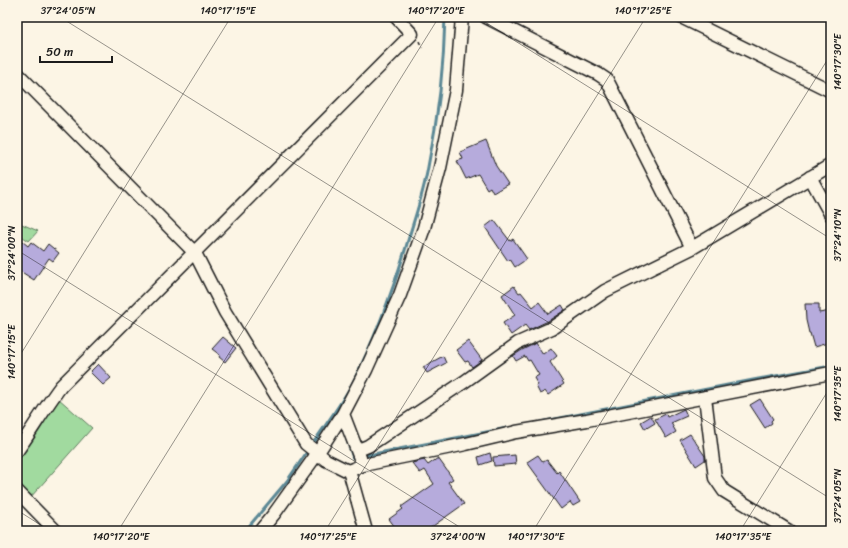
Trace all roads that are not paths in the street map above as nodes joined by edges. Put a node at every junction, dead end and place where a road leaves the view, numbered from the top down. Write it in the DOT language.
graph roads {
  1 [pos="396,17"];
  2 [pos="462,17"];
  3 [pos="486,17"];
  4 [pos="681,17"];
  5 [pos="17,73"];
  6 [pos="831,91"];
  7 [pos="831,165"];
  8 [pos="810,177"];
  9 [pos="831,215"];
  10 [pos="692,248"];
  11 [pos="195,253"];
  12 [pos="831,373"];
  13 [pos="705,398"];
  14 [pos="343,414"];
  15 [pos="312,450"];
  16 [pos="358,450"];
  17 [pos="17,451"];
  18 [pos="363,465"];
  19 [pos="348,471"];
  20 [pos="17,491"];
  21 [pos="56,531"];
  22 [pos="260,531"];
  23 [pos="366,531"];
  24 [pos="789,531"];
  1 -- 11 [label="street"];
  2 -- 14 [label="street"];
  3 -- 10 [label="street"];
  4 -- 6 [label="street"];
  5 -- 11 [label="street"];
  7 -- 8 [label="street"];
  8 -- 9 [label="street"];
  8 -- 10 [label="street"];
  10 -- 16 [label="street"];
  11 -- 15 [label="street"];
  11 -- 17 [label="street"];
  12 -- 13 [label="street"];
  13 -- 18 [label="street"];
  13 -- 24 [label="street"];
  14 -- 15 [label="street"];
  14 -- 16 [label="street"];
  15 -- 19 [label="street"];
  15 -- 22 [label="street"];
  16 -- 18 [label="street"];
  18 -- 19 [label="street"];
  19 -- 23 [label="street"];
  20 -- 21 [label="street"];
}
